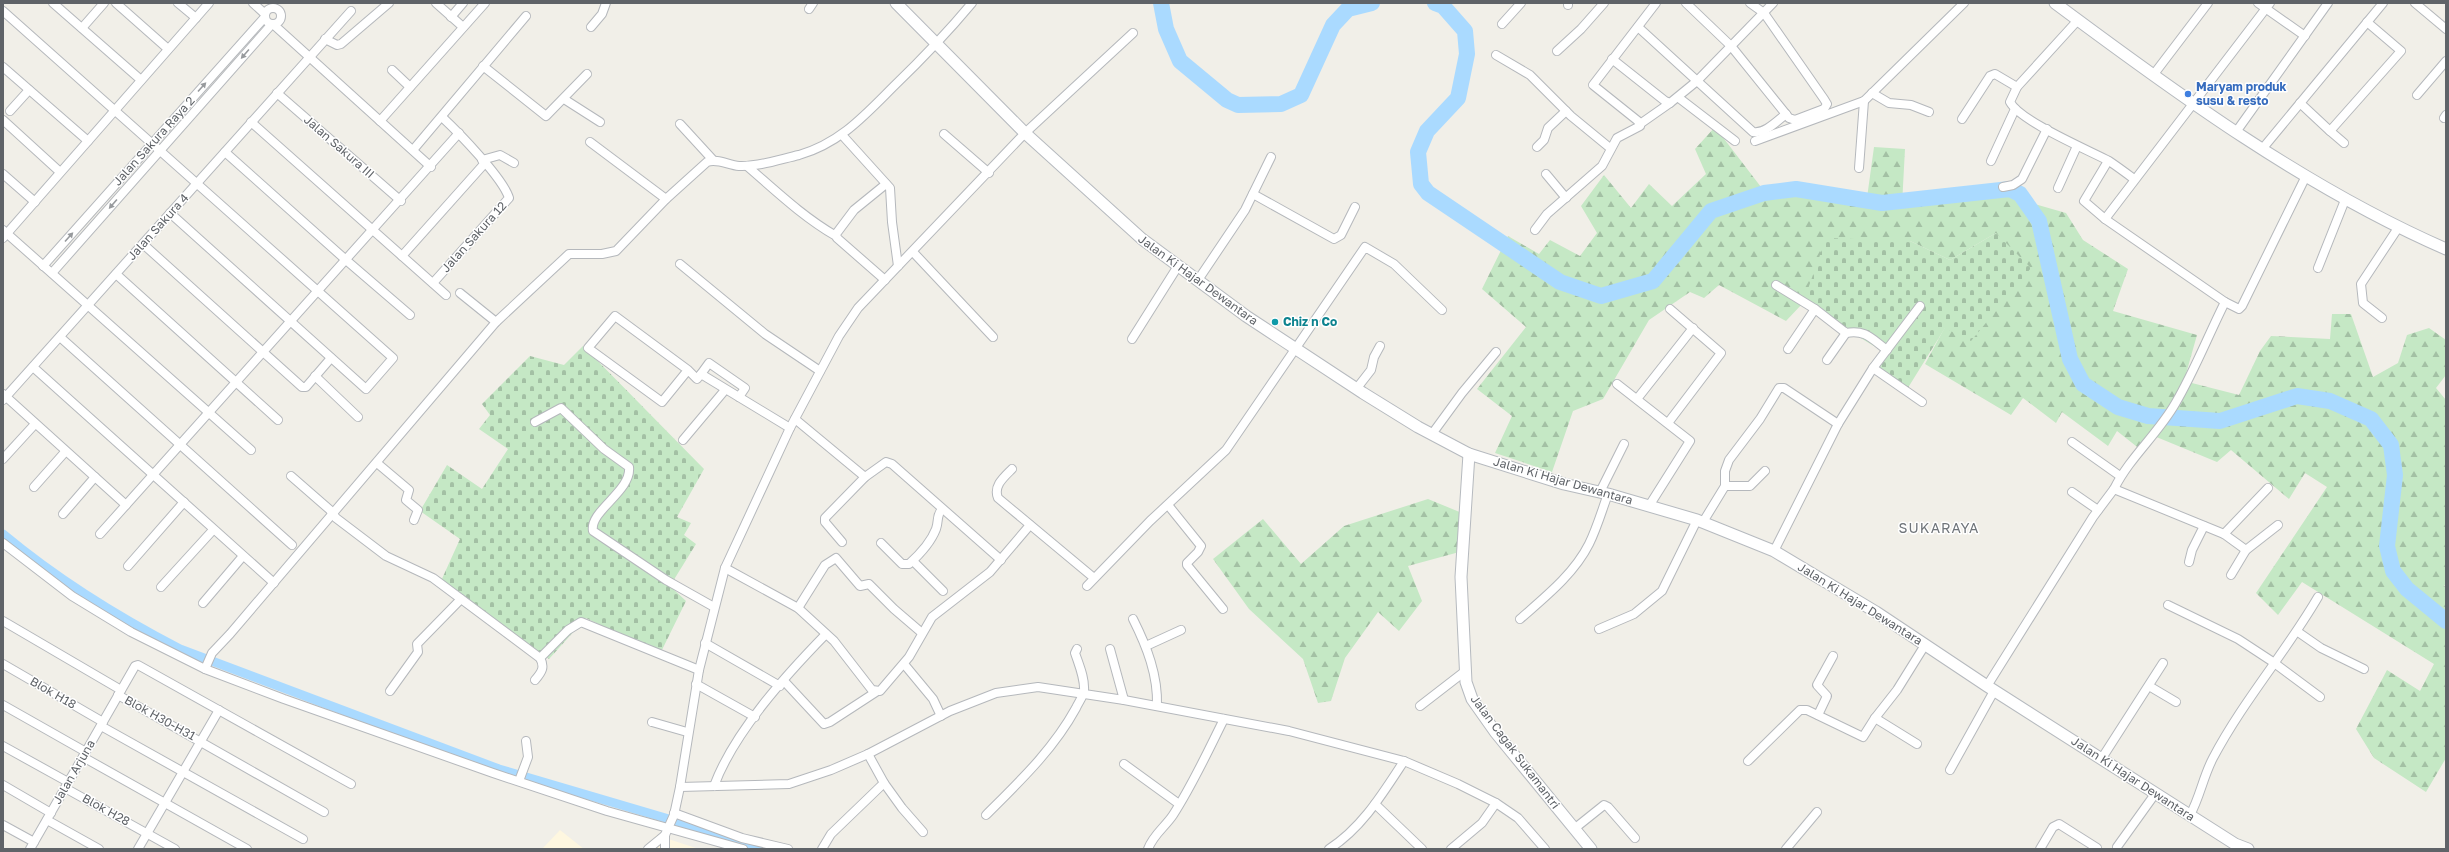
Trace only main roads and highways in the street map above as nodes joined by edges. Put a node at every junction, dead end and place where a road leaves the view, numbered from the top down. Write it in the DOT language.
graph roads {
  1 [pos="896,3"];
  2 [pos="2055,3"];
  3 [pos="2446,249"];
  4 [pos="1469,454"];
  5 [pos="1591,849"];
  6 [pos="2248,849"];
  1 -- 4 [label="main road, Jalan Ki Hajar Dewantara"];
  2 -- 3 [label="main road"];
  4 -- 5 [label="main road, Jalan Cagak Sukamantri"];
  4 -- 6 [label="main road, Jalan Ki Hajar Dewantara"];
}
